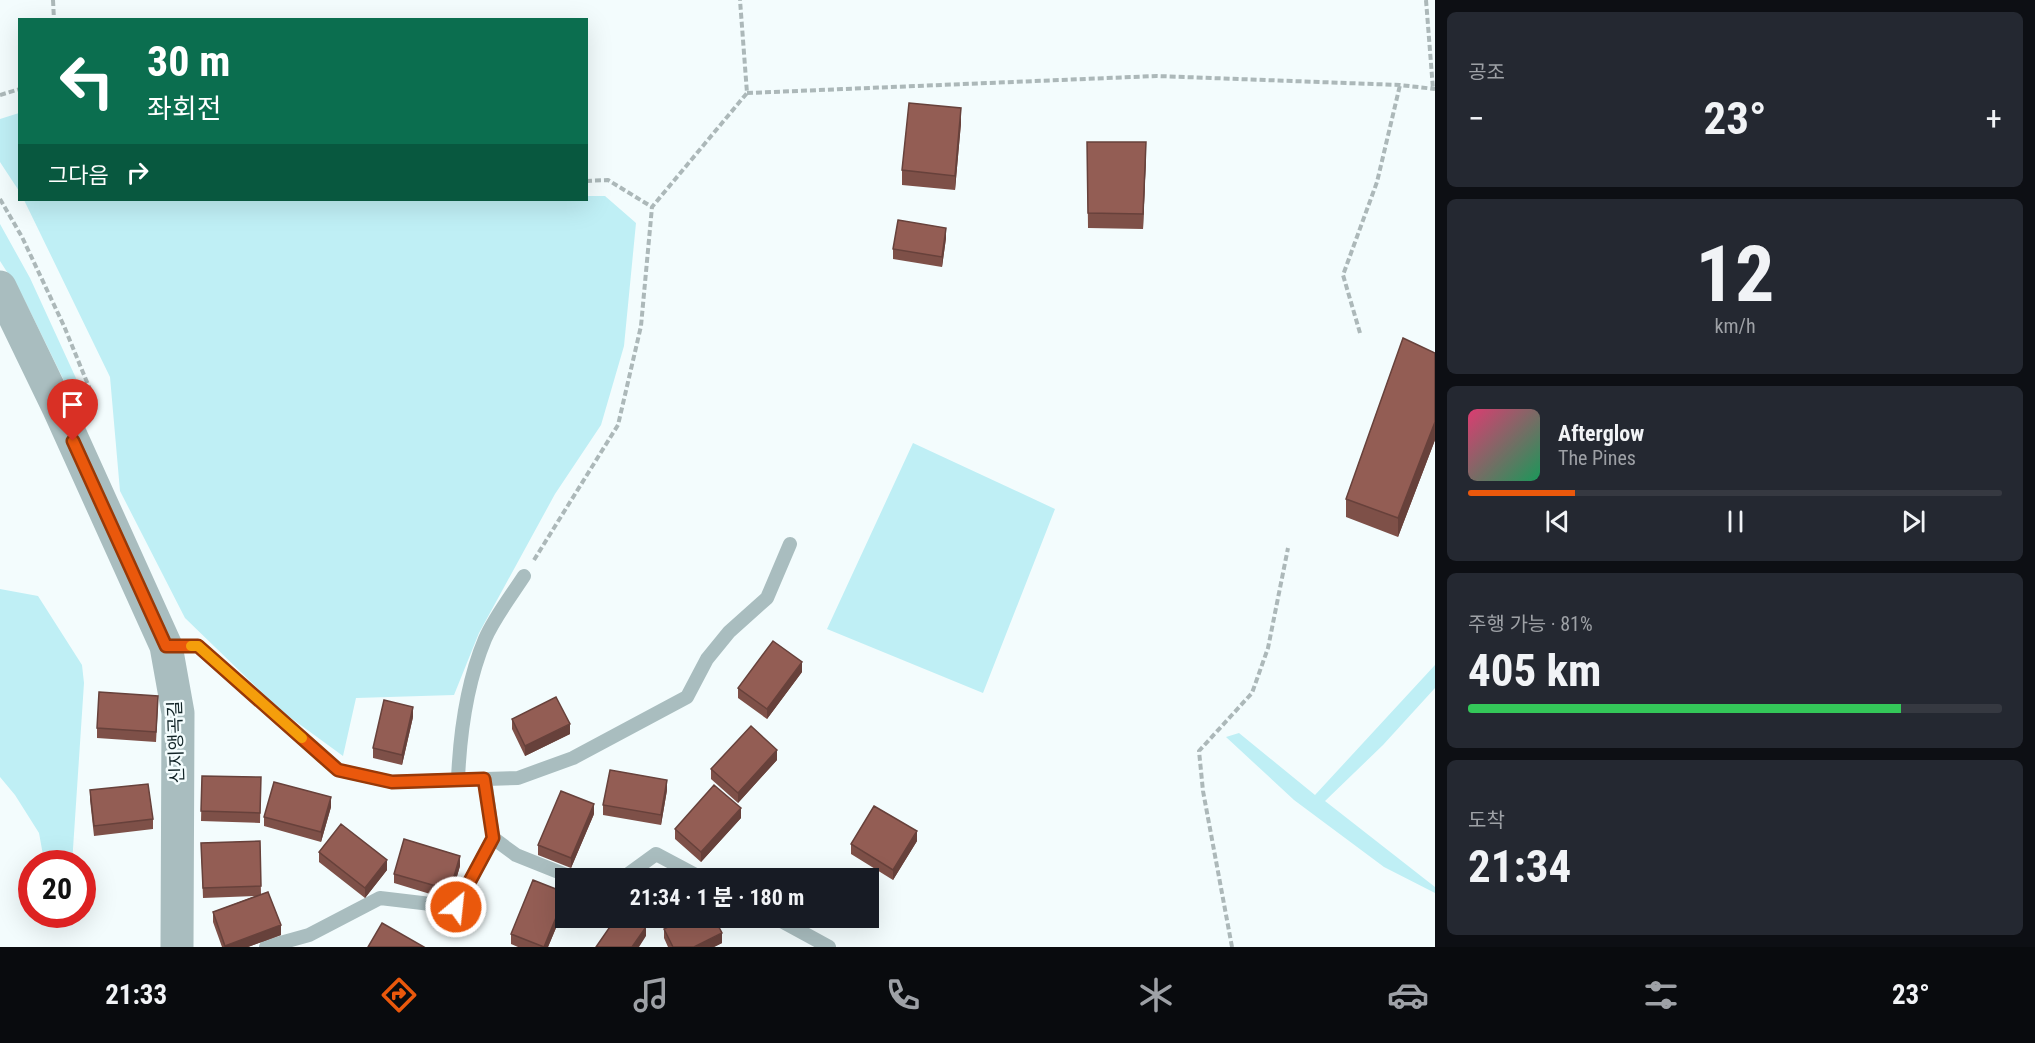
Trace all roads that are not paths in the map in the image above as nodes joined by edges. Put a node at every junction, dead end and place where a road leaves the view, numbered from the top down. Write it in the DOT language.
graph roads {
  1 [pos="0,287"];
  2 [pos="790,544"];
  3 [pos="524,576"];
  4 [pos="166,646"];
  5 [pos="458,779"];
  6 [pos="484,779"];
  7 [pos="493,838"];
  8 [pos="637,868"];
  9 [pos="682,868"];
  10 [pos="555,871"];
  11 [pos="795,928"];
  12 [pos="177,947"];
  13 [pos="266,947"];
  14 [pos="830,947"];
  1 -- 4 [label="street, 신지앵곡길"];
  2 -- 6 [label="lane"];
  3 -- 5 [label="lane"];
  4 -- 5 [label="lane"];
  4 -- 12 [label="street, 신지앵곡길"];
  5 -- 6 [label="lane"];
  6 -- 7 [label="lane"];
  7 -- 10 [label="lane"];
  7 -- 13 [label="lane"];
  8 -- 9 [label="lane"];
  11 -- 14 [label="lane"];
}
